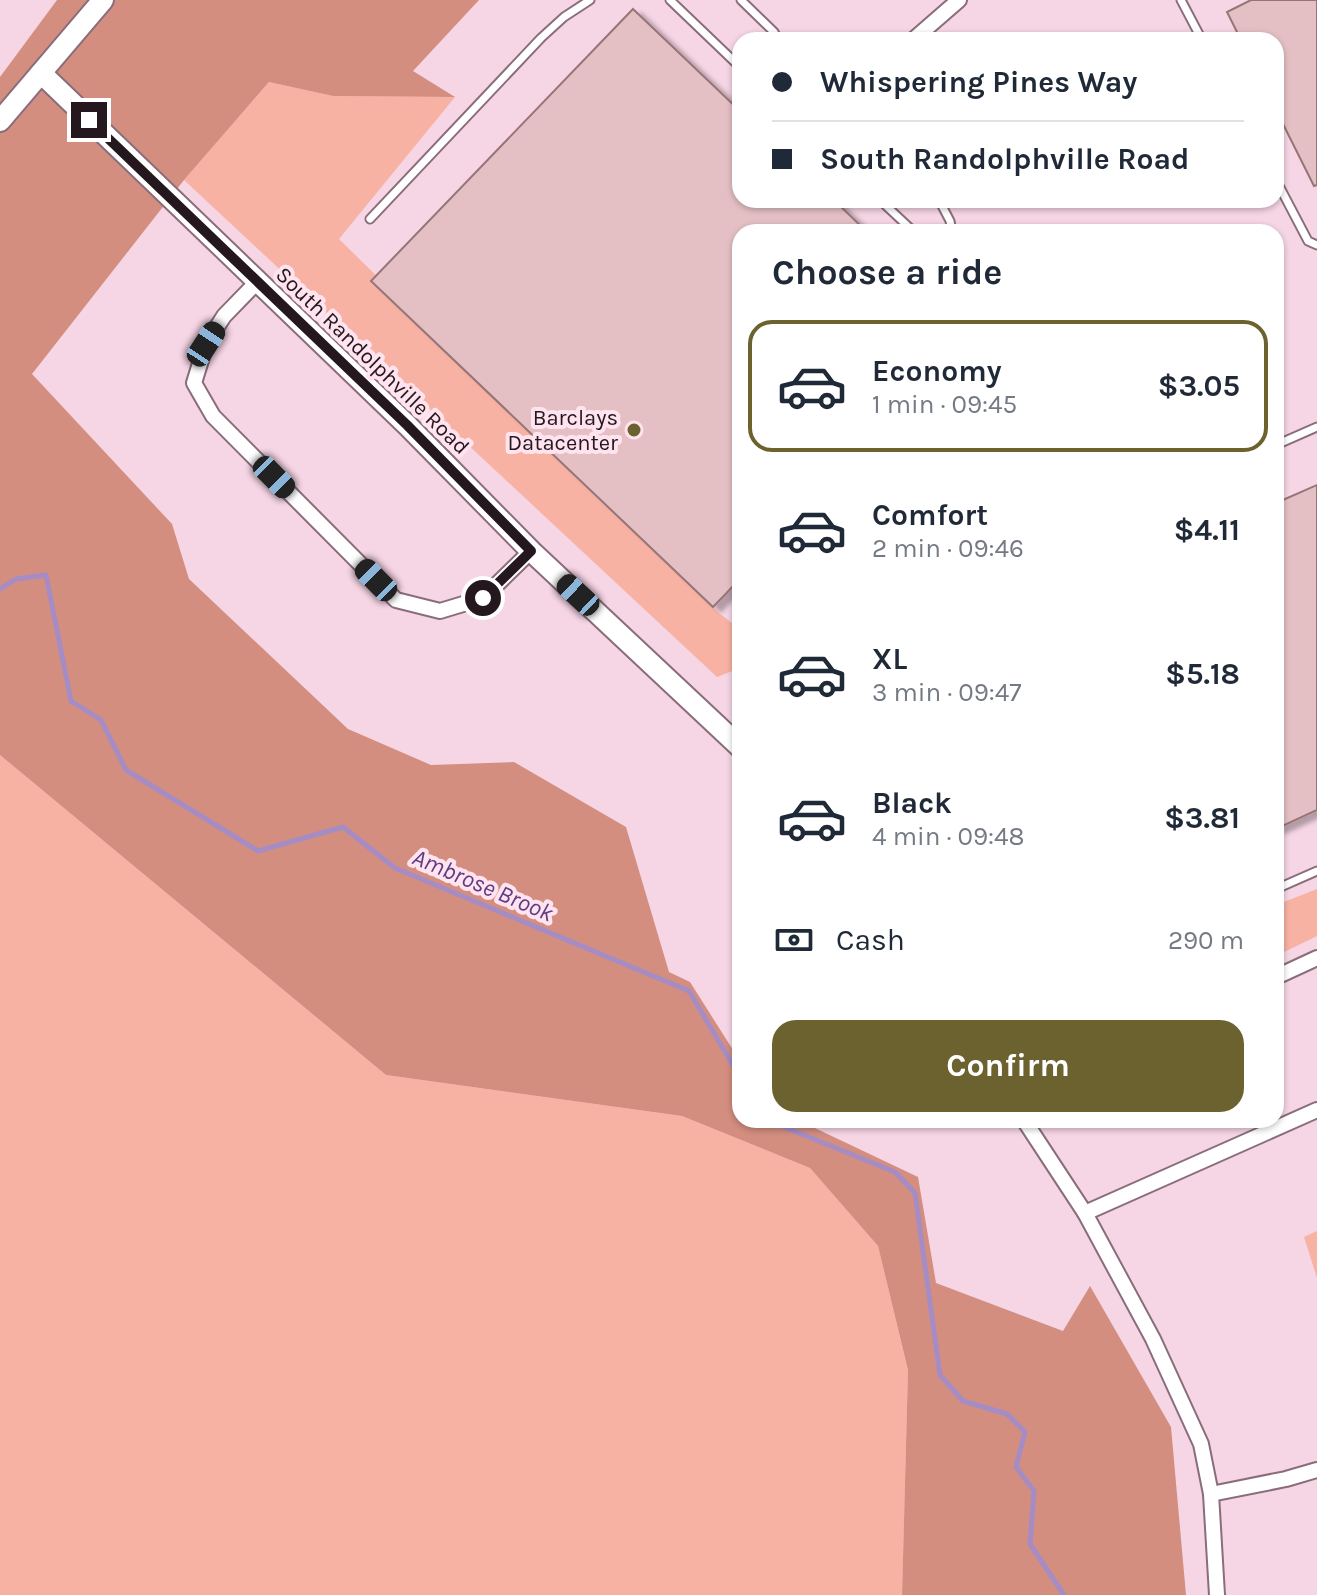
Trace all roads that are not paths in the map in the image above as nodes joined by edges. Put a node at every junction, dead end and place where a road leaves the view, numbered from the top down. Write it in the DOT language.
graph roads {
  1 [pos="103,0"];
  2 [pos="590,0"];
  3 [pos="670,0"];
  4 [pos="741,0"];
  5 [pos="959,0"];
  6 [pos="1181,0"];
  7 [pos="774,32"];
  8 [pos="922,32"];
  9 [pos="1198,32"];
  10 [pos="732,59"];
  11 [pos="41,73"];
  12 [pos="0,121"];
  13 [pos="1284,195"];
  14 [pos="888,208"];
  15 [pos="370,219"];
  16 [pos="906,224"];
  17 [pos="1317,245"];
  18 [pos="258,281"];
  19 [pos="1317,427"];
  20 [pos="1284,441"];
  21 [pos="531,551"];
  22 [pos="732,739"];
  23 [pos="1317,871"];
  24 [pos="1284,885"];
  25 [pos="1317,958"];
  26 [pos="1284,973"];
  27 [pos="1317,1110"];
  28 [pos="1284,1125"];
  29 [pos="1029,1128"];
  30 [pos="1276,1128"];
  31 [pos="1085,1213"];
  32 [pos="1317,1470"];
  33 [pos="1211,1494"];
  34 [pos="1217,1595"];
  1 -- 11 [label="street"];
  2 -- 15 [label="lane"];
  3 -- 10 [label="lane"];
  4 -- 7 [label="lane"];
  5 -- 8 [label="street"];
  6 -- 9 [label="lane"];
  11 -- 12 [label="street"];
  11 -- 18 [label="street, South Randolphville Road"];
  13 -- 17 [label="lane"];
  14 -- 16 [label="lane"];
  18 -- 21 [label="street, South Randolphville Road"];
  18 -- 21 [label="street"];
  19 -- 20 [label="lane"];
  21 -- 22 [label="street, South Randolphville Road"];
  23 -- 24 [label="lane"];
  25 -- 26 [label="street"];
  27 -- 28 [label="street"];
  29 -- 31 [label="street"];
  30 -- 31 [label="street"];
  31 -- 33 [label="street"];
  32 -- 33 [label="street"];
  33 -- 34 [label="street"];
}
